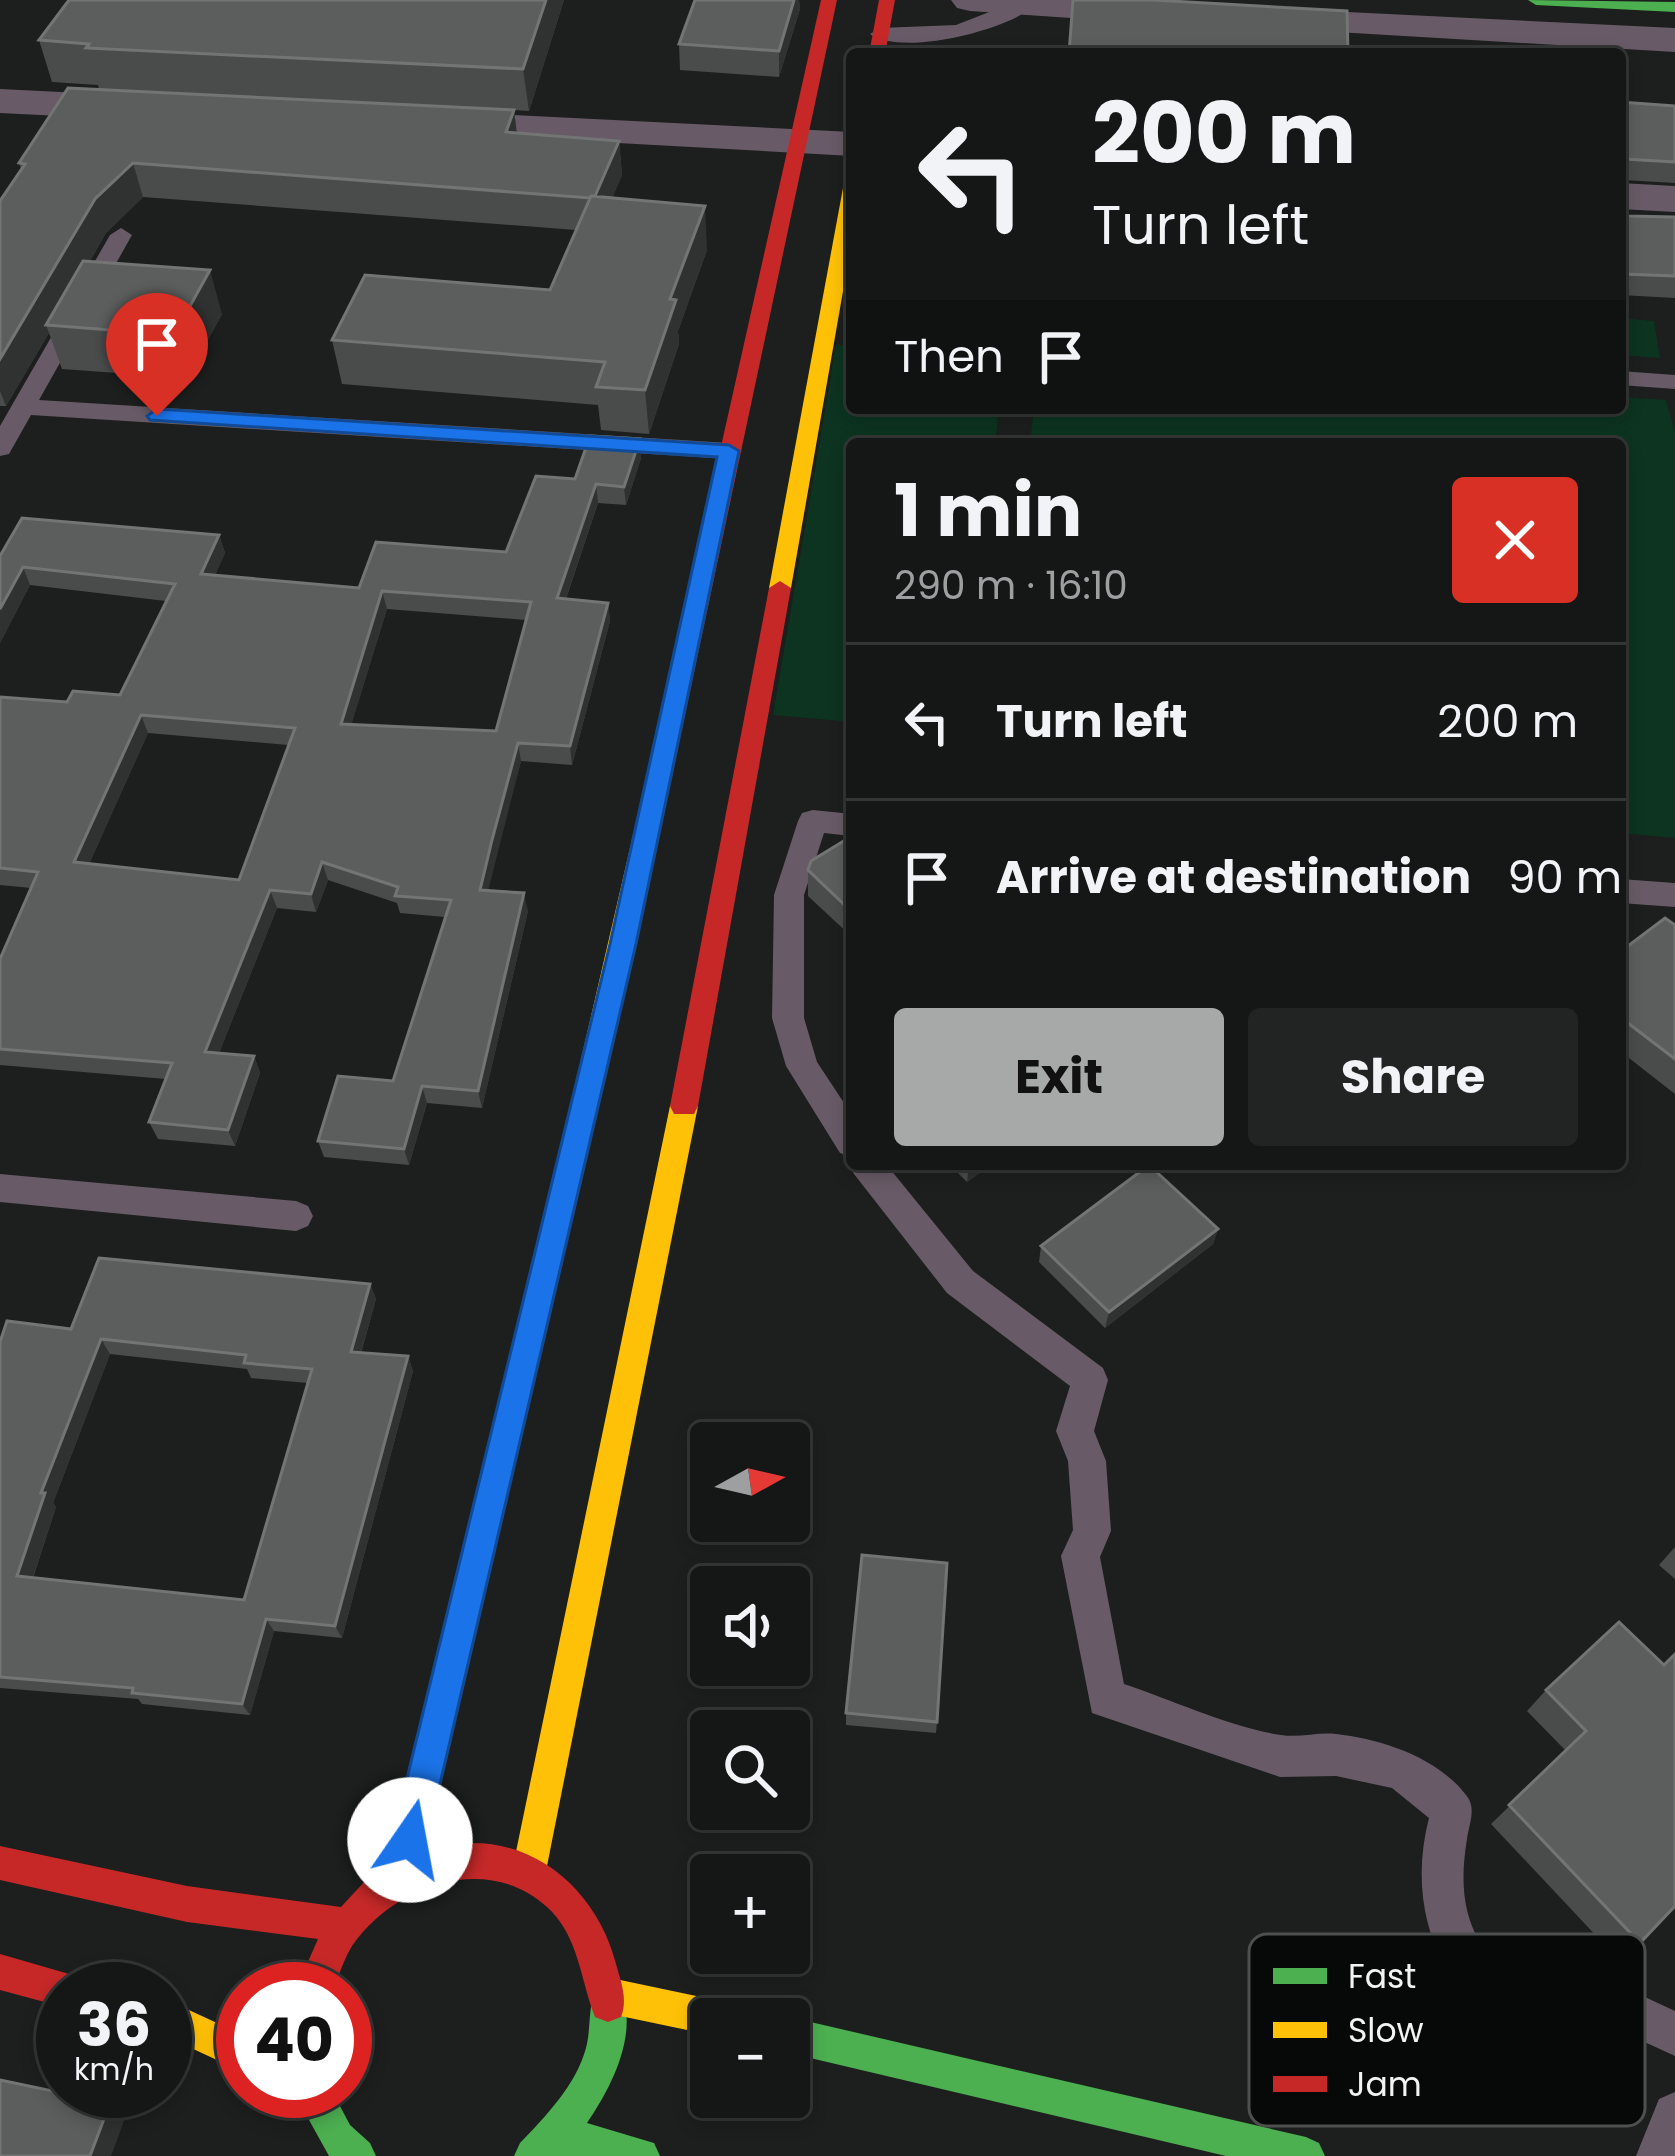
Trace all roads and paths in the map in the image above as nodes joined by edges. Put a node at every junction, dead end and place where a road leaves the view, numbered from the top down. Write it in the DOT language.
graph roads {
  1 [pos="829,0"];
  2 [pos="887,0"];
  3 [pos="970,0"];
  4 [pos="1536,0"];
  5 [pos="1027,4"];
  6 [pos="1675,7"];
  7 [pos="1187,14"];
  8 [pos="1233,17"];
  9 [pos="1586,19"];
  10 [pos="1675,40"];
  11 [pos="878,44"];
  12 [pos="0,101"];
  13 [pos="187,111"];
  14 [pos="397,122"];
  15 [pos="797,141"];
  16 [pos="846,144"];
  17 [pos="1626,196"];
  18 [pos="1675,199"];
  19 [pos="121,235"];
  20 [pos="846,252"];
  21 [pos="840,317"];
  22 [pos="1626,378"];
  23 [pos="1675,382"];
  24 [pos="23,407"];
  25 [pos="0,448"];
  26 [pos="729,451"];
  27 [pos="846,824"];
  28 [pos="1647,893"];
  29 [pos="1675,914"];
  30 [pos="846,1134"];
  31 [pos="871,1170"];
  32 [pos="0,1188"];
  33 [pos="296,1216"];
  34 [pos="0,1863"];
  35 [pos="530,1870"];
  36 [pos="401,1879"];
  37 [pos="345,1925"];
  38 [pos="1452,1934"];
  39 [pos="327,1962"];
  40 [pos="0,1972"];
  41 [pos="36,1982"];
  42 [pos="606,1995"];
  43 [pos="690,2013"];
  44 [pos="1645,2020"];
  45 [pos="1675,2034"];
  46 [pos="810,2040"];
  47 [pos="1675,2115"];
  48 [pos="326,2118"];
  49 [pos="330,2126"];
  50 [pos="554,2134"];
  51 [pos="320,2156"];
  52 [pos="357,2156"];
  53 [pos="533,2156"];
  54 [pos="641,2156"];
  55 [pos="1306,2156"];
  56 [pos="1659,2156"];
  1 -- 15 [label="street"];
  2 -- 11 [label="street"];
  3 -- 5 [label="street"];
  4 -- 9 [label="street"];
  5 -- 7 [label="street"];
  5 -- 11 [label="lane"];
  6 -- 9 [label="street"];
  8 -- 9 [label="street"];
  9 -- 10 [label="street"];
  12 -- 13 [label="street"];
  14 -- 15 [label="street"];
  15 -- 16 [label="street"];
  15 -- 26 [label="street"];
  17 -- 18 [label="street"];
  19 -- 24 [label="lane"];
  20 -- 21 [label="street"];
  21 -- 35 [label="street"];
  22 -- 23 [label="lane"];
  24 -- 25 [label="lane"];
  24 -- 26 [label="lane"];
  26 -- 36 [label="street"];
  27 -- 30 [label="lane"];
  28 -- 29 [label="lane"];
  31 -- 38 [label="lane"];
  32 -- 33 [label="lane"];
  34 -- 37 [label="street"];
  35 -- 36 [label="street"];
  35 -- 42 [label="street"];
  36 -- 37 [label="street"];
  37 -- 39 [label="street"];
  40 -- 41 [label="street"];
  42 -- 43 [label="street"];
  42 -- 50 [label="street"];
  44 -- 45 [label="lane"];
  46 -- 55 [label="street"];
  47 -- 56 [label="lane"];
  48 -- 49 [label="street"];
  49 -- 51 [label="street"];
  49 -- 52 [label="street"];
  50 -- 53 [label="street"];
  50 -- 54 [label="street"];
}
